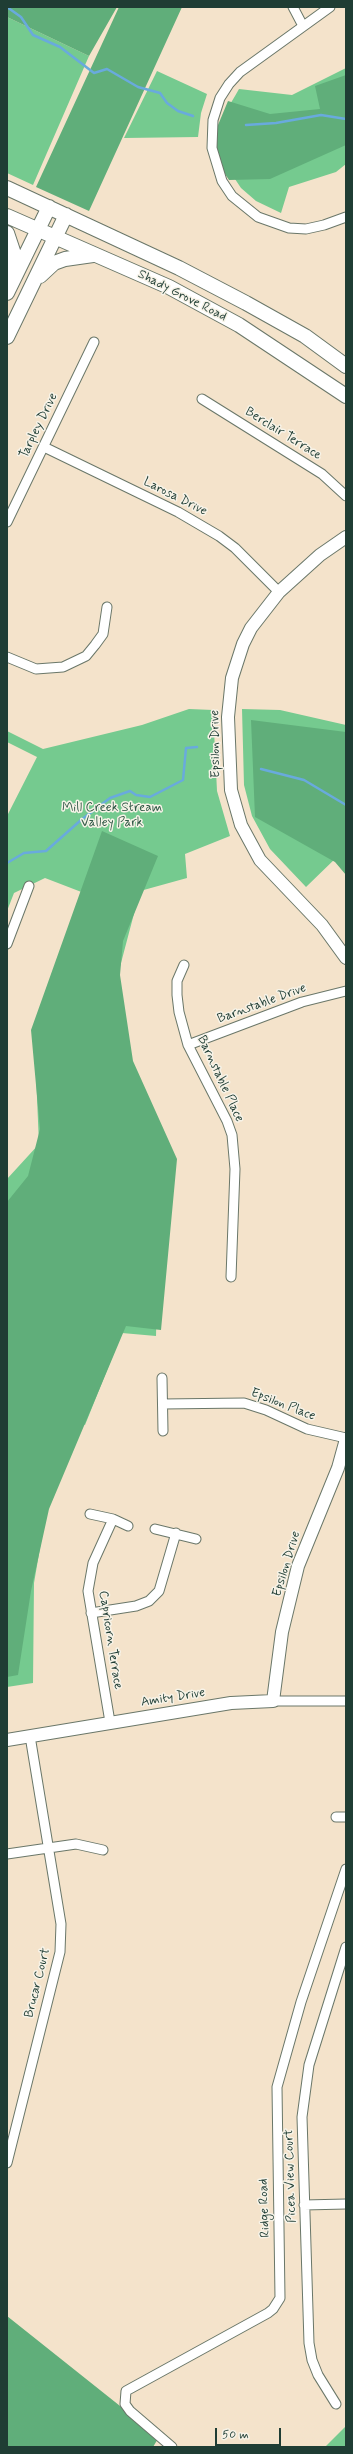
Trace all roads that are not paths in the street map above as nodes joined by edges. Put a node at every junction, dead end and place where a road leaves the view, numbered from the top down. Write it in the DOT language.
graph roads {
  1 [pos="293,7"];
  2 [pos="330,7"];
  3 [pos="303,26"];
  4 [pos="7,188"];
  5 [pos="49,207"];
  6 [pos="66,215"];
  7 [pos="7,216"];
  8 [pos="346,217"];
  9 [pos="38,230"];
  10 [pos="7,233"];
  11 [pos="56,238"];
  12 [pos="96,255"];
  13 [pos="15,276"];
  14 [pos="33,284"];
  15 [pos="7,293"];
  16 [pos="7,337"];
  17 [pos="94,342"];
  18 [pos="346,366"];
  19 [pos="346,396"];
  20 [pos="202,399"];
  21 [pos="44,447"];
  22 [pos="346,496"];
  23 [pos="7,522"];
  24 [pos="346,537"];
  25 [pos="279,592"];
  26 [pos="107,606"];
  27 [pos="7,657"];
  28 [pos="29,886"];
  29 [pos="7,944"];
  30 [pos="346,958"];
  31 [pos="184,965"];
  32 [pos="346,991"];
  33 [pos="188,1045"];
  34 [pos="231,1277"];
  35 [pos="162,1378"];
  36 [pos="163,1404"];
  37 [pos="163,1431"];
  38 [pos="346,1439"];
  39 [pos="90,1514"];
  40 [pos="113,1519"];
  41 [pos="128,1526"];
  42 [pos="154,1529"];
  43 [pos="176,1533"];
  44 [pos="196,1538"];
  45 [pos="91,1612"];
  46 [pos="273,1701"];
  47 [pos="346,1701"];
  48 [pos="110,1722"];
  49 [pos="30,1736"];
  50 [pos="7,1740"];
  51 [pos="336,1817"];
  52 [pos="346,1817"];
  53 [pos="48,1848"];
  54 [pos="103,1850"];
  55 [pos="7,1854"];
  56 [pos="346,1868"];
  57 [pos="346,1947"];
  58 [pos="7,2163"];
  59 [pos="346,2204"];
  60 [pos="304,2205"];
  61 [pos="336,2404"];
  62 [pos="172,2447"];
  1 -- 3 [label="street"];
  2 -- 3 [label="street"];
  3 -- 8 [label="street"];
  4 -- 5 [label="main road, Shady Grove Road"];
  5 -- 6 [label="main road, Shady Grove Road"];
  5 -- 9 [label="main road"];
  6 -- 11 [label="main road"];
  6 -- 18 [label="main road, Shady Grove Road"];
  7 -- 9 [label="main road, Shady Grove Road"];
  9 -- 11 [label="main road, Shady Grove Road"];
  9 -- 13 [label="main road"];
  10 -- 13 [label="main road"];
  11 -- 12 [label="main road, Shady Grove Road"];
  11 -- 14 [label="main road"];
  12 -- 14 [label="main road"];
  12 -- 19 [label="main road, Shady Grove Road"];
  13 -- 15 [label="main road"];
  14 -- 16 [label="main road"];
  17 -- 21 [label="street, Tarpley Drive"];
  20 -- 22 [label="street, Berclair Terrace"];
  21 -- 23 [label="street, Tarpley Drive"];
  21 -- 25 [label="street, Larosa Drive"];
  24 -- 25 [label="street, Epsilon Drive"];
  25 -- 30 [label="street, Epsilon Drive"];
  26 -- 27 [label="street"];
  28 -- 29 [label="street"];
  31 -- 33 [label="street, Barnstable Place"];
  32 -- 33 [label="street, Barnstable Drive"];
  33 -- 34 [label="street, Barnstable Place"];
  35 -- 36 [label="street"];
  36 -- 37 [label="street"];
  36 -- 38 [label="street, Epsilon Place"];
  38 -- 46 [label="street, Epsilon Drive"];
  39 -- 40 [label="street"];
  40 -- 41 [label="street"];
  40 -- 45 [label="street, Capricorn Terrace"];
  42 -- 43 [label="street"];
  43 -- 44 [label="street"];
  43 -- 45 [label="street"];
  45 -- 48 [label="street, Capricorn Terrace"];
  46 -- 47 [label="street, Amity Drive"];
  46 -- 48 [label="street, Amity Drive"];
  48 -- 49 [label="street, Amity Drive"];
  49 -- 50 [label="street, Amity Drive"];
  49 -- 53 [label="street, Brucar Court"];
  51 -- 52 [label="street"];
  53 -- 54 [label="street"];
  53 -- 55 [label="street"];
  53 -- 58 [label="street, Brucar Court"];
  56 -- 62 [label="street, Ridge Road"];
  57 -- 60 [label="street, Picea View Court"];
  59 -- 60 [label="street"];
  60 -- 61 [label="street, Picea View Court"];
}
